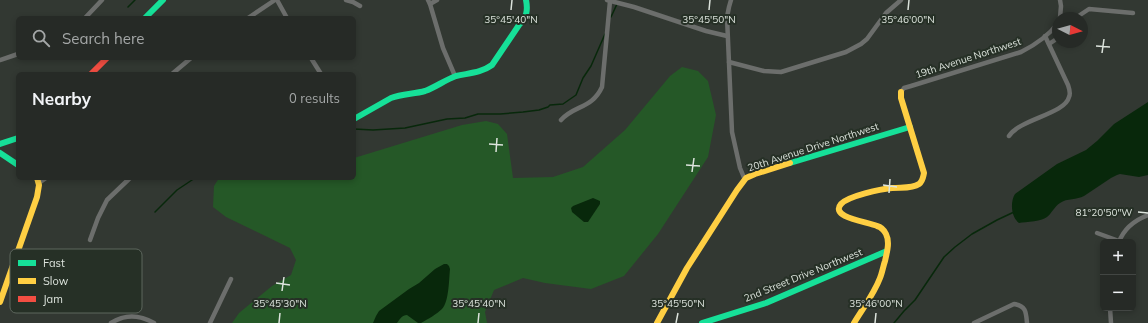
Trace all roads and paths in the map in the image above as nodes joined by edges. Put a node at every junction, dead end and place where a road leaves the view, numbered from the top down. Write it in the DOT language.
graph roads {
  1 [pos="102,0"];
  2 [pos="163,0"];
  3 [pos="276,0"];
  4 [pos="346,0"];
  5 [pos="437,0"];
  6 [pos="526,0"];
  7 [pos="609,0"];
  8 [pos="732,0"];
  9 [pos="901,0"];
  10 [pos="1060,0"];
  11 [pos="429,2"];
  12 [pos="360,6"];
  13 [pos="1060,12"];
  14 [pos="1084,12"];
  15 [pos="1133,12"];
  16 [pos="87,16"];
  17 [pos="147,16"];
  18 [pos="251,16"];
  19 [pos="286,16"];
  20 [pos="1052,30"];
  21 [pos="727,36"];
  22 [pos="1045,36"];
  23 [pos="1052,42"];
  24 [pos="1049,44"];
  25 [pos="16,55"];
  26 [pos="0,60"];
  27 [pos="105,60"];
  28 [pos="189,60"];
  29 [pos="312,60"];
  30 [pos="729,62"];
  31 [pos="93,72"];
  32 [pos="174,72"];
  33 [pos="320,72"];
  34 [pos="455,76"];
  35 [pos="901,92"];
  36 [pos="356,119"];
  37 [pos="561,120"];
  38 [pos="910,127"];
  39 [pos="1009,136"];
  40 [pos="16,139"];
  41 [pos="0,144"];
  42 [pos="0,153"];
  43 [pos="16,164"];
  44 [pos="38,180"];
  45 [pos="128,180"];
  46 [pos="745,180"];
  47 [pos="1148,214"];
  48 [pos="1098,233"];
  49 [pos="1112,239"];
  50 [pos="1120,239"];
  51 [pos="90,240"];
  52 [pos="18,249"];
  53 [pos="887,251"];
  54 [pos="10,273"];
  55 [pos="231,278"];
  56 [pos="0,302"];
  57 [pos="1110,311"];
  58 [pos="111,323"];
  59 [pos="154,323"];
  60 [pos="210,323"];
  61 [pos="657,323"];
  62 [pos="702,323"];
  63 [pos="854,323"];
  64 [pos="974,323"];
  65 [pos="1027,323"];
  66 [pos="1111,323"];
  1 -- 16 [label="street"];
  2 -- 17 [label="street"];
  3 -- 18 [label="street"];
  3 -- 19 [label="street"];
  4 -- 12 [label="street"];
  5 -- 11 [label="street"];
  6 -- 34 [label="street"];
  7 -- 21 [label="street"];
  7 -- 37 [label="street"];
  8 -- 21 [label="street"];
  9 -- 30 [label="street"];
  10 -- 13 [label="street"];
  11 -- 34 [label="street"];
  14 -- 15 [label="street"];
  20 -- 22 [label="street, 19th Avenue Northwest"];
  21 -- 30 [label="street"];
  22 -- 24 [label="street"];
  22 -- 35 [label="street, 19th Avenue Northwest"];
  23 -- 24 [label="street"];
  24 -- 39 [label="street"];
  25 -- 26 [label="street"];
  27 -- 31 [label="street"];
  28 -- 32 [label="street"];
  29 -- 33 [label="street"];
  30 -- 46 [label="street"];
  34 -- 36 [label="street"];
  35 -- 38 [label="street"];
  38 -- 46 [label="street, 20th Avenue Drive Northwest"];
  38 -- 53 [label="street"];
  40 -- 41 [label="street"];
  42 -- 43 [label="street"];
  44 -- 52 [label="street"];
  45 -- 51 [label="street"];
  46 -- 61 [label="street, 20th Avenue Drive Northwest"];
  47 -- 50 [label="street"];
  48 -- 49 [label="street"];
  53 -- 62 [label="street, 2nd Street Drive Northwest"];
  53 -- 63 [label="street"];
  54 -- 56 [label="street"];
  55 -- 60 [label="street"];
  57 -- 66 [label="street"];
  58 -- 59 [label="street"];
  64 -- 65 [label="street"];
}
